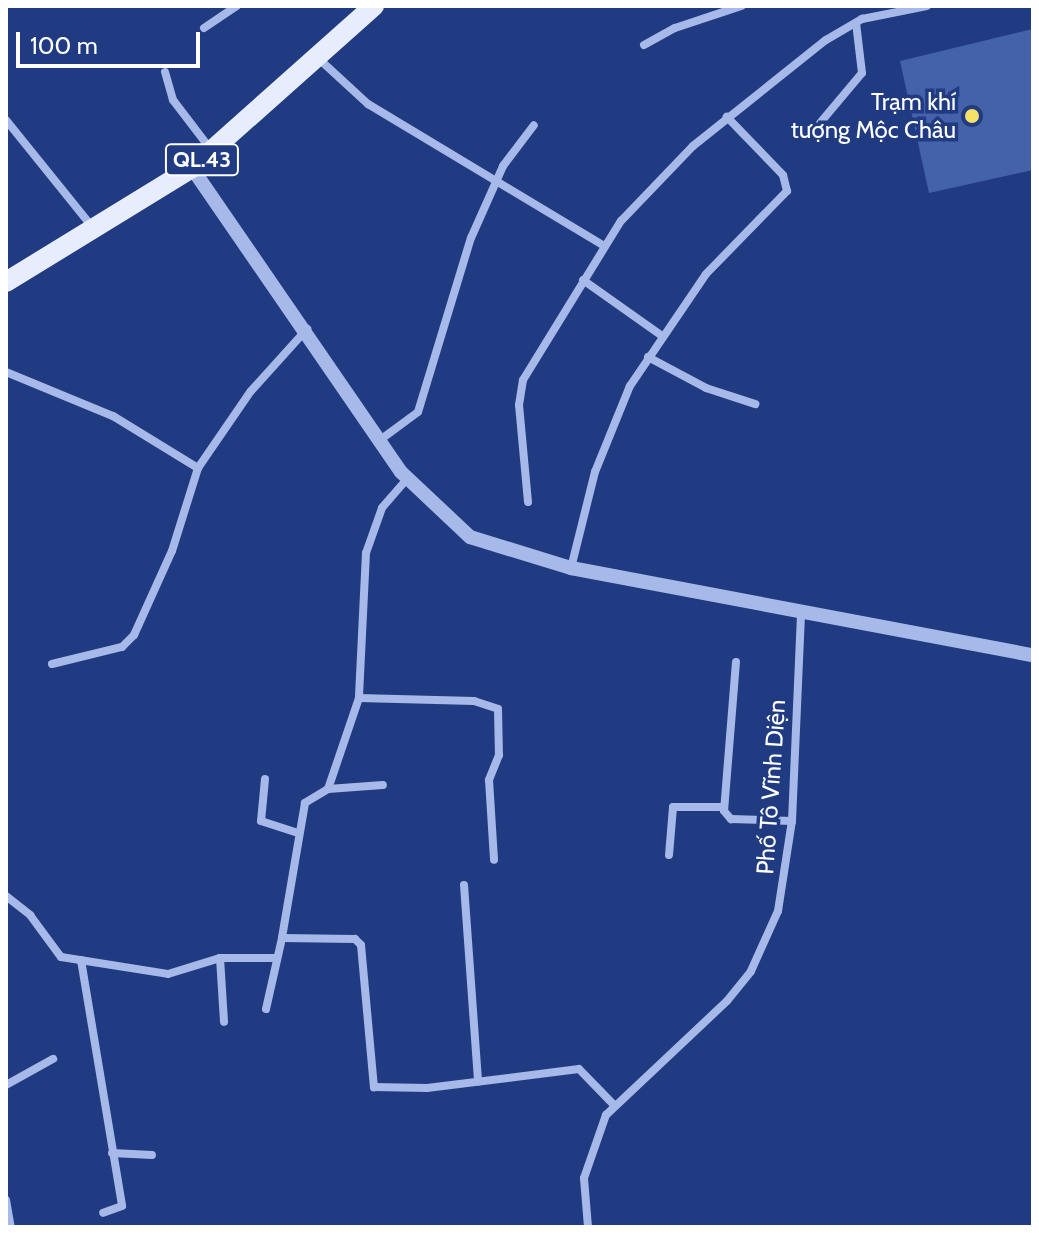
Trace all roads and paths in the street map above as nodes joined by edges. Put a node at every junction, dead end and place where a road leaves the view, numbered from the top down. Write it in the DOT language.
graph roads {
  1 [pos="237,6"];
  2 [pos="374,6"];
  3 [pos="741,6"];
  4 [pos="927,6"];
  5 [pos="856,23"];
  6 [pos="204,28"];
  7 [pos="644,45"];
  8 [pos="319,59"];
  9 [pos="165,72"];
  10 [pos="727,117"];
  11 [pos="6,120"];
  12 [pos="820,123"];
  13 [pos="534,125"];
  14 [pos="212,152"];
  15 [pos="192,168"];
  16 [pos="497,178"];
  17 [pos="95,229"];
  18 [pos="604,246"];
  19 [pos="583,280"];
  20 [pos="6,282"];
  21 [pos="307,329"];
  22 [pos="662,336"];
  23 [pos="648,357"];
  24 [pos="6,372"];
  25 [pos="755,404"];
  26 [pos="380,440"];
  27 [pos="198,468"];
  28 [pos="407,479"];
  29 [pos="528,502"];
  30 [pos="571,568"];
  31 [pos="801,613"];
  32 [pos="1033,655"];
  33 [pos="736,662"];
  34 [pos="52,664"];
  35 [pos="359,698"];
  36 [pos="265,779"];
  37 [pos="383,785"];
  38 [pos="328,789"];
  39 [pos="724,807"];
  40 [pos="792,821"];
  41 [pos="298,833"];
  42 [pos="669,855"];
  43 [pos="494,860"];
  44 [pos="464,885"];
  45 [pos="6,896"];
  46 [pos="282,938"];
  47 [pos="220,958"];
  48 [pos="277,958"];
  49 [pos="81,960"];
  50 [pos="266,1009"];
  51 [pos="224,1022"];
  52 [pos="53,1059"];
  53 [pos="478,1082"];
  54 [pos="6,1085"];
  55 [pos="614,1105"];
  56 [pos="112,1153"];
  57 [pos="152,1155"];
  58 [pos="6,1200"];
  59 [pos="103,1213"];
  60 [pos="11,1227"];
  61 [pos="588,1227"];
  1 -- 6 [label="street"];
  2 -- 8 [label="main road, QL.43"];
  3 -- 7 [label="street"];
  4 -- 5 [label="street"];
  5 -- 10 [label="street"];
  5 -- 12 [label="street"];
  8 -- 14 [label="main road, QL.43"];
  8 -- 16 [label="street"];
  9 -- 14 [label="street"];
  10 -- 18 [label="street"];
  10 -- 22 [label="street"];
  11 -- 17 [label="street"];
  13 -- 16 [label="street"];
  14 -- 15 [label="main road, QL.43"];
  15 -- 17 [label="main road, QL.43"];
  15 -- 21 [label="street"];
  16 -- 18 [label="street"];
  16 -- 26 [label="street"];
  17 -- 20 [label="main road, QL.43"];
  18 -- 19 [label="street"];
  19 -- 22 [label="street"];
  19 -- 29 [label="street"];
  21 -- 26 [label="street"];
  21 -- 27 [label="street"];
  22 -- 23 [label="street"];
  23 -- 25 [label="street"];
  23 -- 30 [label="street"];
  24 -- 27 [label="street"];
  26 -- 28 [label="street"];
  27 -- 34 [label="street"];
  28 -- 30 [label="street"];
  28 -- 35 [label="street"];
  30 -- 31 [label="street"];
  31 -- 32 [label="street"];
  31 -- 40 [label="street, Phố Tô Vĩnh Diện"];
  33 -- 39 [label="street"];
  35 -- 38 [label="street"];
  35 -- 43 [label="street"];
  36 -- 41 [label="street"];
  37 -- 38 [label="street"];
  38 -- 41 [label="street"];
  39 -- 40 [label="street"];
  39 -- 42 [label="street"];
  40 -- 55 [label="street, Phố Tô Vĩnh Diện"];
  41 -- 46 [label="street"];
  44 -- 53 [label="street"];
  45 -- 49 [label="street"];
  46 -- 48 [label="street"];
  46 -- 53 [label="street"];
  47 -- 48 [label="street"];
  47 -- 49 [label="street"];
  47 -- 51 [label="street"];
  48 -- 50 [label="street"];
  49 -- 56 [label="street"];
  52 -- 54 [label="street"];
  53 -- 55 [label="street"];
  55 -- 61 [label="street, Phố Tô Vĩnh Diện"];
  56 -- 57 [label="street"];
  56 -- 59 [label="street"];
  58 -- 60 [label="street"];
}
